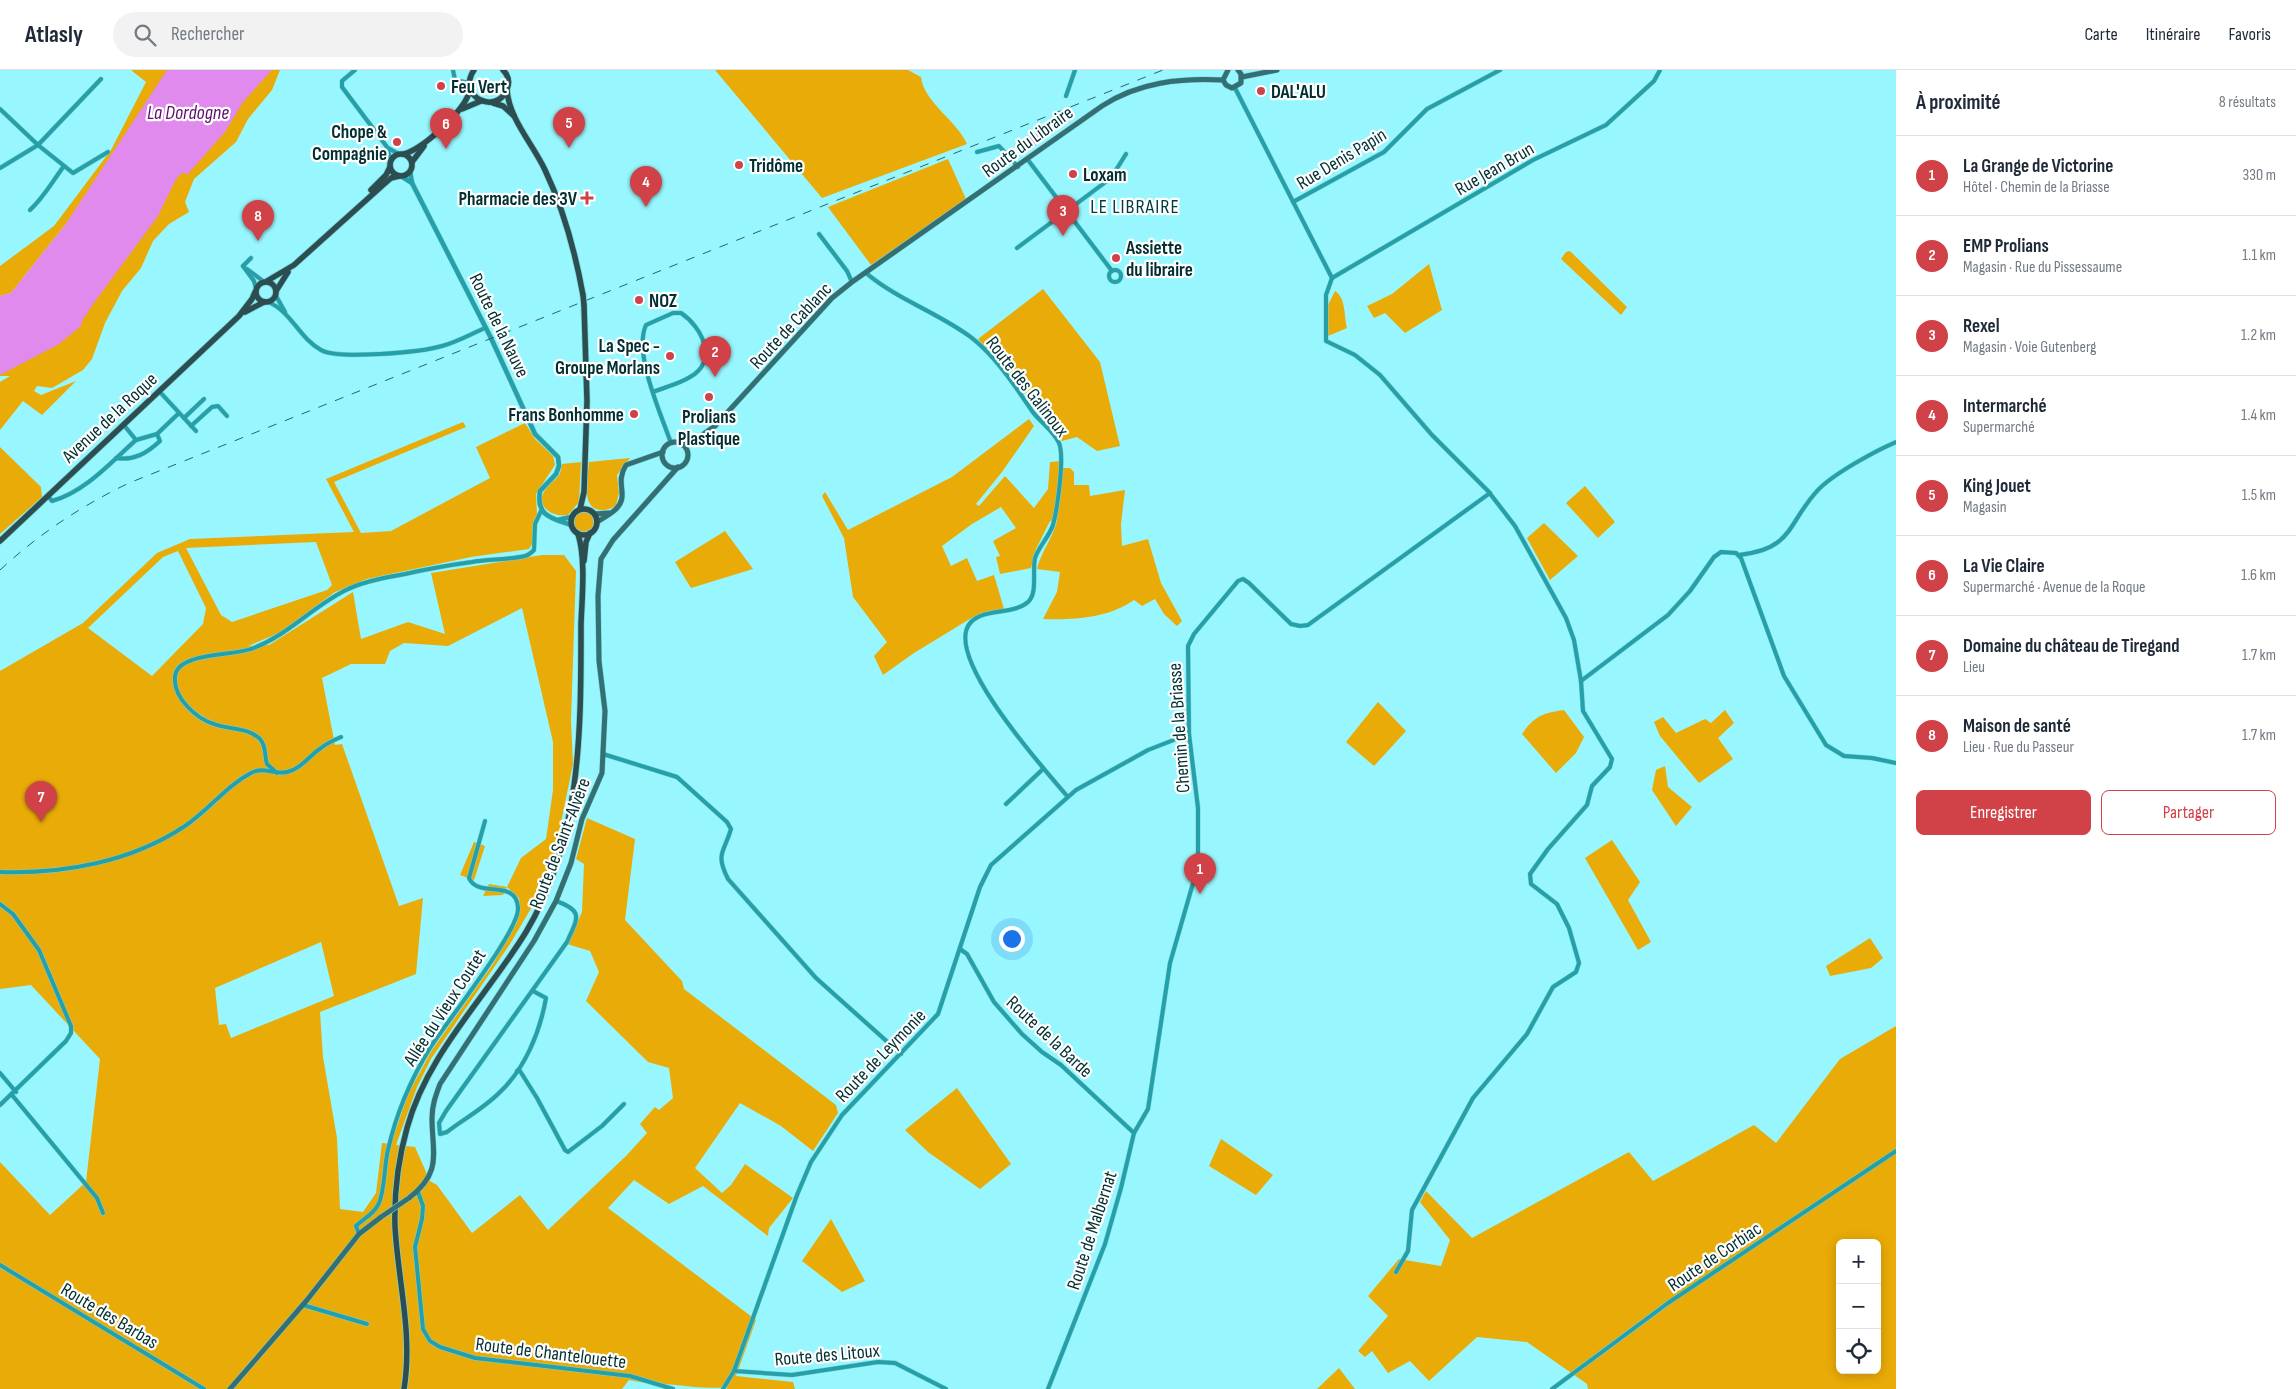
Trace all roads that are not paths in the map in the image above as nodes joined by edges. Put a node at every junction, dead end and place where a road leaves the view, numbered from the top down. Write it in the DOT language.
graph roads {
  1 [pos="355,70"];
  2 [pos="453,70"];
  3 [pos="503,70"];
  4 [pos="510,70"];
  5 [pos="1075,70"];
  6 [pos="1228,70"];
  7 [pos="1238,70"];
  8 [pos="1277,70"];
  9 [pos="1500,70"];
  10 [pos="1660,70"];
  11 [pos="471,72"];
  12 [pos="1242,77"];
  13 [pos="101,79"];
  14 [pos="508,79"];
  15 [pos="1223,80"];
  16 [pos="469,86"];
  17 [pos="1235,88"];
  18 [pos="507,90"];
  19 [pos="1066,96"];
  20 [pos="481,101"];
  21 [pos="490,102"];
  22 [pos="0,109"];
  23 [pos="460,110"];
  24 [pos="514,116"];
  25 [pos="432,136"];
  26 [pos="38,145"];
  27 [pos="387,147"];
  28 [pos="108,152"];
  29 [pos="977,152"];
  30 [pos="401,154"];
  31 [pos="1126,154"];
  32 [pos="1028,160"];
  33 [pos="412,162"];
  34 [pos="390,164"];
  35 [pos="64,166"];
  36 [pos="1018,167"];
  37 [pos="0,168"];
  38 [pos="410,171"];
  39 [pos="400,176"];
  40 [pos="412,183"];
  41 [pos="1293,202"];
  42 [pos="30,210"];
  43 [pos="351,212"];
  44 [pos="1066,212"];
  45 [pos="819,234"];
  46 [pos="1017,248"];
  47 [pos="251,258"];
  48 [pos="294,264"];
  49 [pos="243,266"];
  50 [pos="1112,271"];
  51 [pos="866,273"];
  52 [pos="1332,278"];
  53 [pos="265,281"];
  54 [pos="852,282"];
  55 [pos="255,290"];
  56 [pos="276,293"];
  57 [pos="266,302"];
  58 [pos="239,316"];
  59 [pos="287,316"];
  60 [pos="484,328"];
  61 [pos="159,391"];
  62 [pos="653,392"];
  63 [pos="204,399"];
  64 [pos="179,413"];
  65 [pos="227,416"];
  66 [pos="184,418"];
  67 [pos="123,424"];
  68 [pos="191,426"];
  69 [pos="196,431"];
  70 [pos="157,434"];
  71 [pos="136,440"];
  72 [pos="695,440"];
  73 [pos="1896,442"];
  74 [pos="671,443"];
  75 [pos="683,445"];
  76 [pos="663,452"];
  77 [pos="688,453"];
  78 [pos="116,458"];
  79 [pos="650,458"];
  80 [pos="666,463"];
  81 [pos="678,467"];
  82 [pos="666,482"];
  83 [pos="584,492"];
  84 [pos="1490,493"];
  85 [pos="48,496"];
  86 [pos="580,509"];
  87 [pos="587,509"];
  88 [pos="542,511"];
  89 [pos="609,513"];
  90 [pos="594,514"];
  91 [pos="571,517"];
  92 [pos="556,520"];
  93 [pos="597,522"];
  94 [pos="571,525"];
  95 [pos="590,533"];
  96 [pos="578,534"];
  97 [pos="0,541"];
  98 [pos="1739,555"];
  99 [pos="582,581"];
  100 [pos="1581,681"];
  101 [pos="1189,734"];
  102 [pos="341,737"];
  103 [pos="604,754"];
  104 [pos="1896,763"];
  105 [pos="1043,768"];
  106 [pos="277,773"];
  107 [pos="1068,796"];
  108 [pos="1006,804"];
  109 [pos="485,821"];
  110 [pos="0,872"];
  111 [pos="556,901"];
  112 [pos="0,904"];
  113 [pos="960,949"];
  114 [pos="533,991"];
  115 [pos="901,1054"];
  116 [pos="517,1071"];
  117 [pos="0,1073"];
  118 [pos="1154,1079"];
  119 [pos="14,1094"];
  120 [pos="624,1104"];
  121 [pos="0,1106"];
  122 [pos="1134,1133"];
  123 [pos="1896,1151"];
  124 [pos="418,1192"];
  125 [pos="103,1213"];
  126 [pos="359,1234"];
  127 [pos="0,1265"];
  128 [pos="1396,1272"];
  129 [pos="303,1305"];
  130 [pos="367,1324"];
  131 [pos="734,1371"];
  132 [pos="204,1389"];
  133 [pos="230,1389"];
  134 [pos="404,1389"];
  135 [pos="674,1389"];
  136 [pos="723,1389"];
  137 [pos="946,1389"];
  138 [pos="1048,1389"];
  139 [pos="1552,1389"];
  1 -- 27 [label="street"];
  2 -- 16 [label="street"];
  3 -- 14 [label="main road"];
  4 -- 14 [label="main road"];
  5 -- 19 [label="street"];
  6 -- 15 [label="main road"];
  7 -- 12 [label="main road"];
  8 -- 12 [label="main road"];
  9 -- 41 [label="street, Rue Denis Papin"];
  10 -- 52 [label="street, Rue Jean Brun"];
  11 -- 16 [label="main road"];
  12 -- 17 [label="main road"];
  13 -- 26 [label="street"];
  14 -- 18 [label="main road"];
  15 -- 17 [label="main road"];
  15 -- 32 [label="main road, Route du Libraire"];
  16 -- 20 [label="main road"];
  16 -- 23 [label="main road"];
  17 -- 41 [label="street"];
  18 -- 21 [label="main road"];
  18 -- 24 [label="main road"];
  20 -- 21 [label="main road"];
  20 -- 23 [label="main road"];
  21 -- 24 [label="main road"];
  22 -- 26 [label="street"];
  23 -- 25 [label="main road"];
  24 -- 83 [label="main road, bridge"];
  25 -- 30 [label="main road"];
  25 -- 33 [label="main road"];
  26 -- 35 [label="street"];
  26 -- 37 [label="street"];
  27 -- 30 [label="street"];
  27 -- 34 [label="street"];
  28 -- 35 [label="street"];
  29 -- 36 [label="street"];
  30 -- 33 [label="main road"];
  30 -- 34 [label="main road"];
  31 -- 44 [label="street"];
  32 -- 36 [label="main road, Route du Libraire"];
  32 -- 44 [label="street"];
  33 -- 38 [label="main road"];
  34 -- 39 [label="main road"];
  34 -- 43 [label="main road"];
  35 -- 42 [label="street"];
  36 -- 51 [label="main road, Route du Libraire"];
  38 -- 39 [label="main road"];
  38 -- 40 [label="street, Route de la Nauve"];
  39 -- 40 [label="street, Route de la Nauve"];
  39 -- 43 [label="main road"];
  40 -- 60 [label="street, Route de la Nauve"];
  41 -- 52 [label="street"];
  43 -- 48 [label="main road"];
  44 -- 46 [label="street"];
  44 -- 50 [label="street"];
  45 -- 54 [label="street"];
  47 -- 49 [label="street"];
  48 -- 53 [label="main road"];
  48 -- 56 [label="main road"];
  49 -- 53 [label="street"];
  49 -- 55 [label="street"];
  51 -- 54 [label="main road, Route de Cablanc"];
  51 -- 105 [label="street, Route des Galinoux"];
  52 -- 84 [label="street"];
  53 -- 55 [label="main road"];
  53 -- 56 [label="main road"];
  54 -- 72 [label="main road, Route de Cablanc"];
  55 -- 57 [label="main road"];
  55 -- 58 [label="main road, Avenue de la Roque"];
  56 -- 57 [label="main road"];
  56 -- 59 [label="street"];
  57 -- 58 [label="main road, Avenue de la Roque"];
  57 -- 59 [label="street"];
  58 -- 61 [label="main road, Avenue de la Roque"];
  59 -- 60 [label="street"];
  60 -- 88 [label="street, Route de la Nauve"];
  61 -- 64 [label="street"];
  61 -- 67 [label="main road, Avenue de la Roque"];
  62 -- 62 [label="street"];
  62 -- 74 [label="street"];
  63 -- 66 [label="street"];
  64 -- 66 [label="street"];
  64 -- 70 [label="street"];
  65 -- 68 [label="street"];
  66 -- 68 [label="street"];
  67 -- 71 [label="street"];
  67 -- 85 [label="main road, Avenue de la Roque"];
  68 -- 69 [label="street"];
  70 -- 71 [label="street"];
  70 -- 78 [label="street"];
  71 -- 78 [label="street"];
  72 -- 75 [label="main road"];
  72 -- 77 [label="main road"];
  73 -- 98 [label="street"];
  74 -- 75 [label="main road"];
  74 -- 76 [label="main road"];
  75 -- 77 [label="main road"];
  76 -- 79 [label="main road"];
  76 -- 80 [label="main road"];
  77 -- 81 [label="main road"];
  78 -- 85 [label="street"];
  79 -- 80 [label="main road"];
  79 -- 89 [label="main road"];
  80 -- 81 [label="main road"];
  80 -- 82 [label="main road"];
  81 -- 82 [label="main road, Route de Saint-Alvère"];
  82 -- 103 [label="main road, Route de Saint-Alvère"];
  83 -- 86 [label="main road"];
  83 -- 87 [label="main road"];
  84 -- 100 [label="street"];
  84 -- 101 [label="street, Chemin de la Briasse"];
  85 -- 97 [label="main road, Avenue de la Roque"];
  86 -- 87 [label="main road"];
  86 -- 91 [label="main road"];
  87 -- 90 [label="main road"];
  88 -- 92 [label="street"];
  88 -- 106 [label="street"];
  89 -- 90 [label="main road"];
  89 -- 93 [label="main road"];
  90 -- 93 [label="main road"];
  91 -- 92 [label="street"];
  91 -- 94 [label="main road"];
  92 -- 94 [label="street"];
  93 -- 95 [label="main road"];
  94 -- 96 [label="main road"];
  95 -- 96 [label="main road"];
  95 -- 99 [label="main road"];
  96 -- 99 [label="main road"];
  98 -- 100 [label="street"];
  98 -- 104 [label="street"];
  99 -- 134 [label="main road"];
  100 -- 128 [label="street"];
  101 -- 107 [label="street, Route de Leymonie"];
  101 -- 118 [label="street, Chemin de la Briasse"];
  102 -- 106 [label="street"];
  103 -- 111 [label="main road, Route de Saint-Alvère"];
  103 -- 115 [label="street"];
  105 -- 107 [label="street, Route des Galinoux"];
  105 -- 108 [label="street"];
  106 -- 110 [label="street"];
  107 -- 113 [label="street, Route de Leymonie"];
  109 -- 126 [label="street, Allée du Vieux Coutet"];
  111 -- 114 [label="street"];
  111 -- 124 [label="main road, Route de Saint-Alvère"];
  112 -- 119 [label="street"];
  113 -- 115 [label="street, Route de Leymonie"];
  113 -- 122 [label="street, Route de la Barde"];
  114 -- 116 [label="street"];
  114 -- 116 [label="street"];
  115 -- 131 [label="street, Route de Leymonie"];
  116 -- 120 [label="street"];
  117 -- 119 [label="street"];
  118 -- 122 [label="street, Route de Malbernat"];
  119 -- 121 [label="street"];
  119 -- 125 [label="street"];
  122 -- 138 [label="street, Route de Malbernat"];
  123 -- 139 [label="street, Route de Corbiac"];
  124 -- 126 [label="main road, Route de Saint-Alvère, bridge"];
  124 -- 135 [label="street, Route de Chantelouette"];
  126 -- 129 [label="main road, Route de Saint-Alvère"];
  127 -- 132 [label="street, Route des Barbas"];
  129 -- 130 [label="street"];
  129 -- 133 [label="main road, Route de Saint-Alvère"];
  131 -- 136 [label="street"];
  131 -- 137 [label="street, Route des Litoux"];
}
